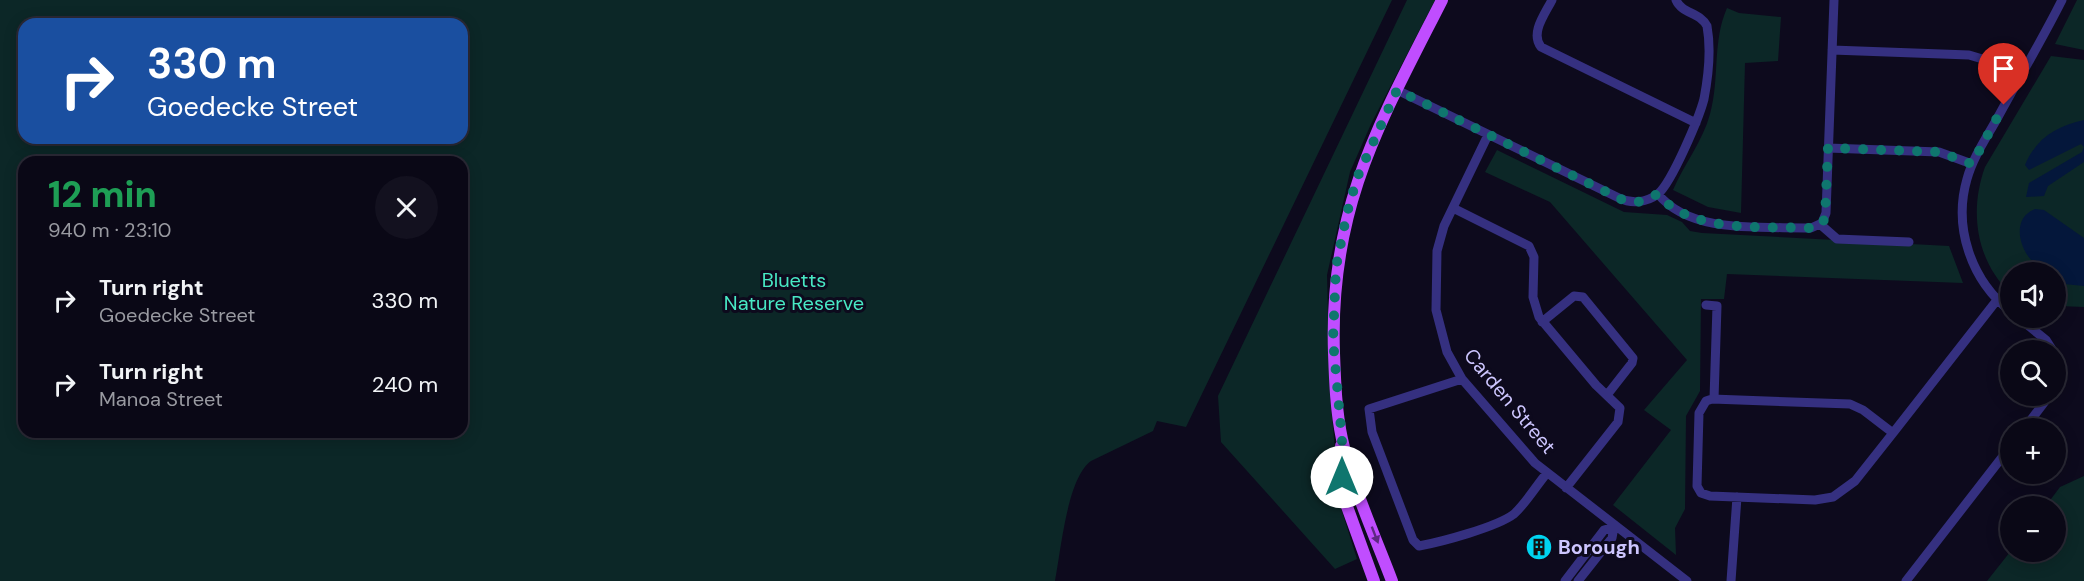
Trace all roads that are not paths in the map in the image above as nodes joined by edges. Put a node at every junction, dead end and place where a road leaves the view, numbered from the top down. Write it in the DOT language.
graph roads {
  1 [pos="1442,0"];
  2 [pos="1552,0"];
  3 [pos="1676,0"];
  4 [pos="1834,0"];
  5 [pos="2062,0"];
  6 [pos="1832,50"];
  7 [pos="2023,71"];
  8 [pos="1397,90"];
  9 [pos="1696,123"];
  10 [pos="1488,135"];
  11 [pos="1828,148"];
  12 [pos="1972,164"];
  13 [pos="1658,194"];
  14 [pos="1453,208"];
  15 [pos="1821,225"];
  16 [pos="1909,242"];
  17 [pos="1997,300"];
  18 [pos="2000,303"];
  19 [pos="1706,305"];
  20 [pos="1542,322"];
  21 [pos="2032,328"];
  22 [pos="2047,340"];
  23 [pos="1462,379"];
  24 [pos="1607,396"];
  25 [pos="1714,399"];
  26 [pos="2041,406"];
  27 [pos="2032,418"];
  28 [pos="1893,433"];
  29 [pos="1342,440"];
  30 [pos="2000,460"];
  31 [pos="1547,473"];
  32 [pos="1566,488"];
  33 [pos="1737,497"];
  34 [pos="1374,581"];
  35 [pos="1392,581"];
  36 [pos="1564,581"];
  37 [pos="1578,581"];
  38 [pos="1687,581"];
  39 [pos="1731,581"];
  40 [pos="1906,581"];
  1 -- 8 [label="main road"];
  2 -- 9 [label="street"];
  3 -- 9 [label="street"];
  4 -- 6 [label="street"];
  5 -- 7 [label="street"];
  6 -- 7 [label="street"];
  6 -- 11 [label="street"];
  7 -- 12 [label="street"];
  8 -- 10 [label="street"];
  8 -- 29 [label="main road"];
  9 -- 13 [label="street"];
  10 -- 13 [label="street"];
  10 -- 14 [label="street, Carden Street"];
  11 -- 12 [label="street"];
  11 -- 15 [label="street"];
  12 -- 17 [label="street"];
  13 -- 15 [label="street"];
  14 -- 20 [label="street"];
  14 -- 23 [label="street, Carden Street"];
  15 -- 16 [label="street"];
  17 -- 18 [label="street"];
  17 -- 28 [label="street"];
  19 -- 25 [label="street"];
  20 -- 24 [label="street"];
  20 -- 24 [label="street"];
  21 -- 22 [label="street"];
  23 -- 31 [label="street, Carden Street"];
  23 -- 31 [label="street"];
  24 -- 32 [label="street"];
  25 -- 28 [label="street"];
  25 -- 33 [label="street"];
  26 -- 27 [label="street"];
  28 -- 33 [label="street"];
  29 -- 34 [label="main road"];
  29 -- 35 [label="main road, one-way"];
  30 -- 40 [label="street"];
  31 -- 32 [label="street, Carden Street"];
  32 -- 38 [label="street, Carden Street"];
  33 -- 39 [label="street"];
  36 -- 37 [label="street"];
}
